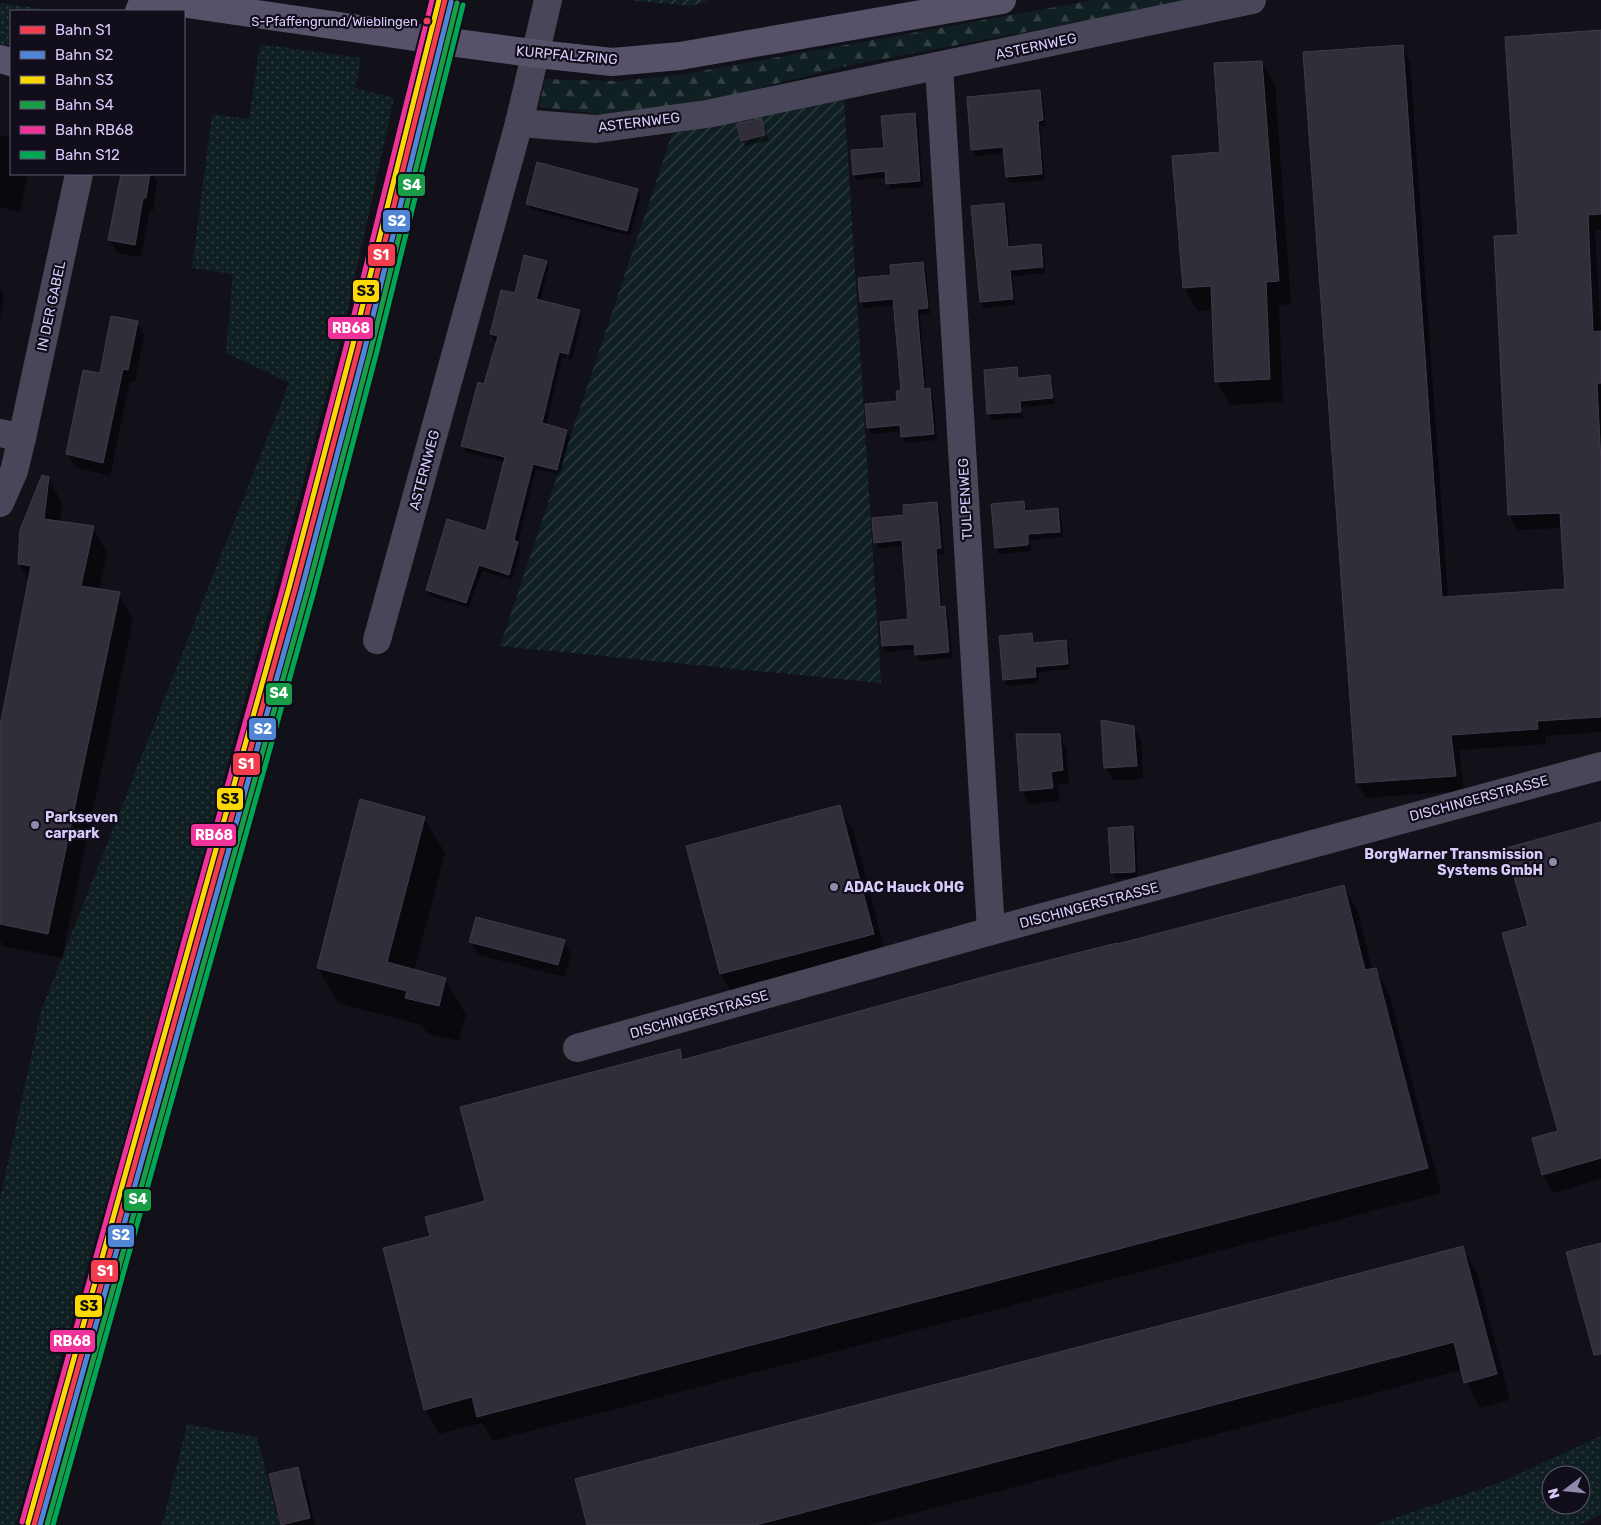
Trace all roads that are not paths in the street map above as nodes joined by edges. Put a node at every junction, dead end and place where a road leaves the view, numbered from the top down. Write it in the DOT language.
graph roads {
  1 [pos="160,0"];
  2 [pos="548,0"];
  3 [pos="1002,0"];
  4 [pos="1252,0"];
  5 [pos="938,66"];
  6 [pos="519,123"];
  7 [pos="79,175"];
  8 [pos="11,435"];
  9 [pos="0,503"];
  10 [pos="377,640"];
  11 [pos="1601,766"];
  12 [pos="991,931"];
  13 [pos="577,1048"];
  1 -- 3 [label="main road, KURPFALZRING, bridge"];
  2 -- 6 [label="street"];
  4 -- 5 [label="street, ASTERNWEG"];
  5 -- 6 [label="street, ASTERNWEG"];
  5 -- 12 [label="street, TULPENWEG"];
  6 -- 10 [label="street, ASTERNWEG"];
  7 -- 8 [label="street, IN DER GABEL"];
  8 -- 9 [label="street, IN DER GABEL"];
  11 -- 12 [label="street, DISCHINGERSTRASSE"];
  12 -- 13 [label="street, DISCHINGERSTRASSE"];
}
